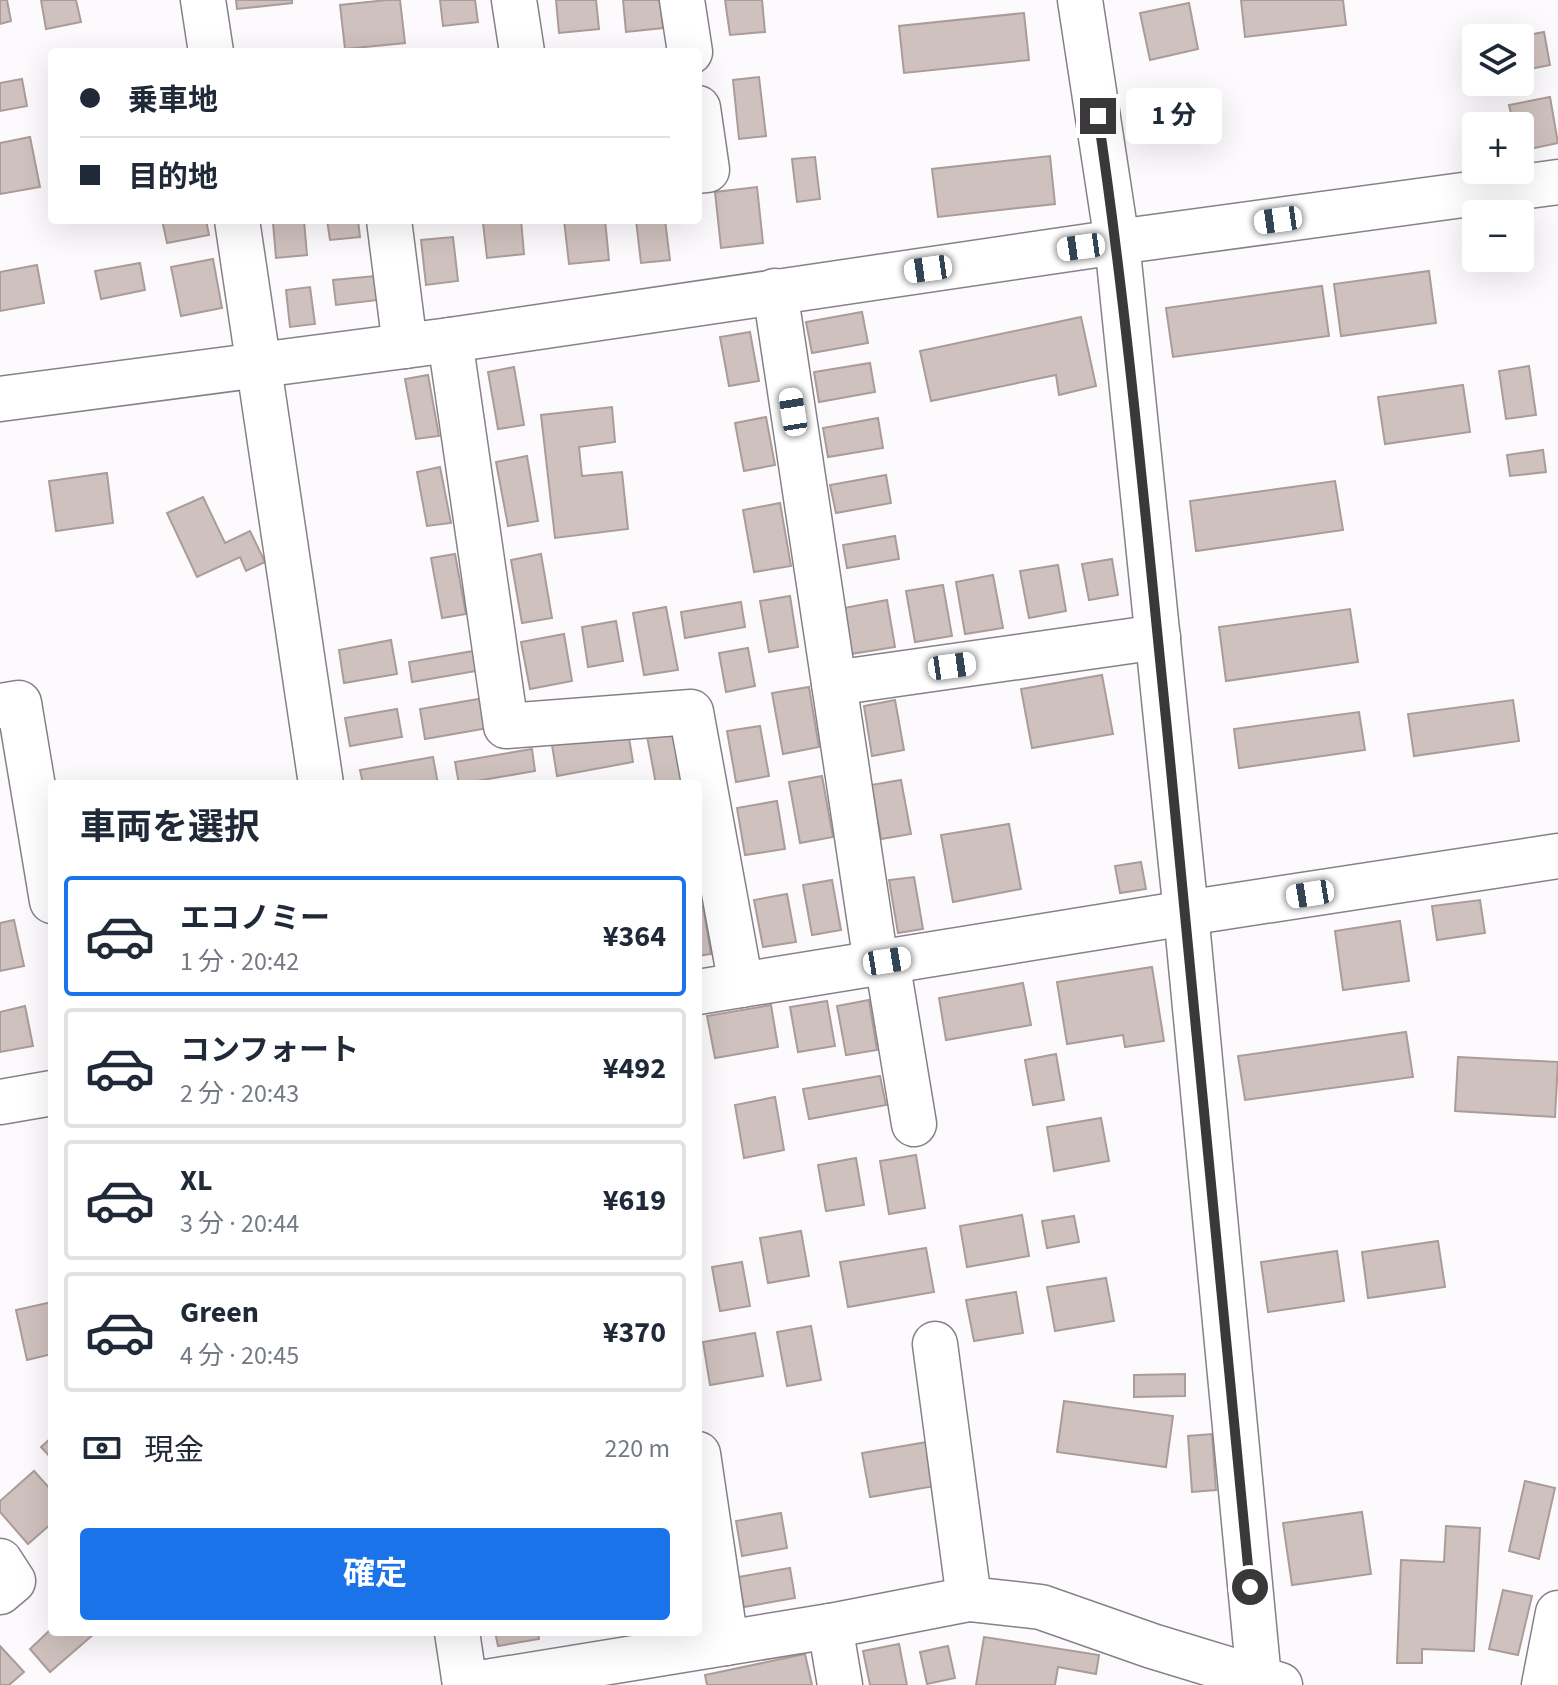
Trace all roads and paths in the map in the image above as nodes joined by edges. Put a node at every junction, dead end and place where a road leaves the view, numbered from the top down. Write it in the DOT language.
graph roads {
  1 [pos="203,0"];
  2 [pos="514,0"];
  3 [pos="682,0"];
  4 [pos="1080,0"];
  5 [pos="210,48"];
  6 [pos="521,48"];
  7 [pos="689,48"];
  8 [pos="702,136"];
  9 [pos="702,171"];
  10 [pos="1558,182"];
  11 [pos="238,224"];
  12 [pos="390,224"];
  13 [pos="1117,242"];
  14 [pos="775,291"];
  15 [pos="450,340"];
  16 [pos="405,346"];
  17 [pos="259,365"];
  18 [pos="0,399"];
  19 [pos="1158,637"];
  20 [pos="834,683"];
  21 [pos="0,706"];
  22 [pos="320,780"];
  23 [pos="1558,856"];
  24 [pos="48,877"];
  25 [pos="1186,913"];
  26 [pos="882,962"];
  27 [pos="741,985"];
  28 [pos="702,991"];
  29 [pos="48,1094"];
  30 [pos="0,1102"];
  31 [pos="914,1124"];
  32 [pos="935,1344"];
  33 [pos="702,1481"];
  34 [pos="0,1561"];
  35 [pos="0,1592"];
  36 [pos="969,1599"];
  37 [pos="1558,1613"];
  38 [pos="830,1626"];
  39 [pos="458,1636"];
  40 [pos="726,1643"];
  41 [pos="1269,1682"];
  42 [pos="467,1685"];
  43 [pos="840,1685"];
  44 [pos="1544,1685"];
  1 -- 5 [label="street"];
  2 -- 6 [label="street"];
  3 -- 7 [label="street"];
  4 -- 13 [label="street"];
  8 -- 9 [label="street"];
  10 -- 13 [label="street"];
  11 -- 17 [label="street"];
  12 -- 16 [label="street"];
  13 -- 14 [label="street"];
  13 -- 19 [label="street"];
  14 -- 15 [label="street"];
  14 -- 20 [label="street"];
  15 -- 16 [label="street"];
  15 -- 27 [label="street"];
  16 -- 17 [label="street"];
  17 -- 18 [label="street"];
  17 -- 22 [label="street"];
  19 -- 20 [label="street"];
  19 -- 25 [label="street"];
  20 -- 26 [label="street"];
  21 -- 24 [label="street"];
  23 -- 25 [label="street"];
  25 -- 26 [label="street"];
  25 -- 41 [label="street"];
  26 -- 27 [label="street"];
  26 -- 31 [label="street"];
  27 -- 28 [label="street"];
  29 -- 30 [label="street"];
  32 -- 36 [label="street"];
  33 -- 40 [label="street"];
  34 -- 35 [label="street"];
  36 -- 38 [label="street"];
  36 -- 41 [label="street"];
  37 -- 44 [label="street"];
  38 -- 40 [label="street"];
  38 -- 43 [label="street"];
  39 -- 42 [label="street"];
  40 -- 42 [label="street"];
}
